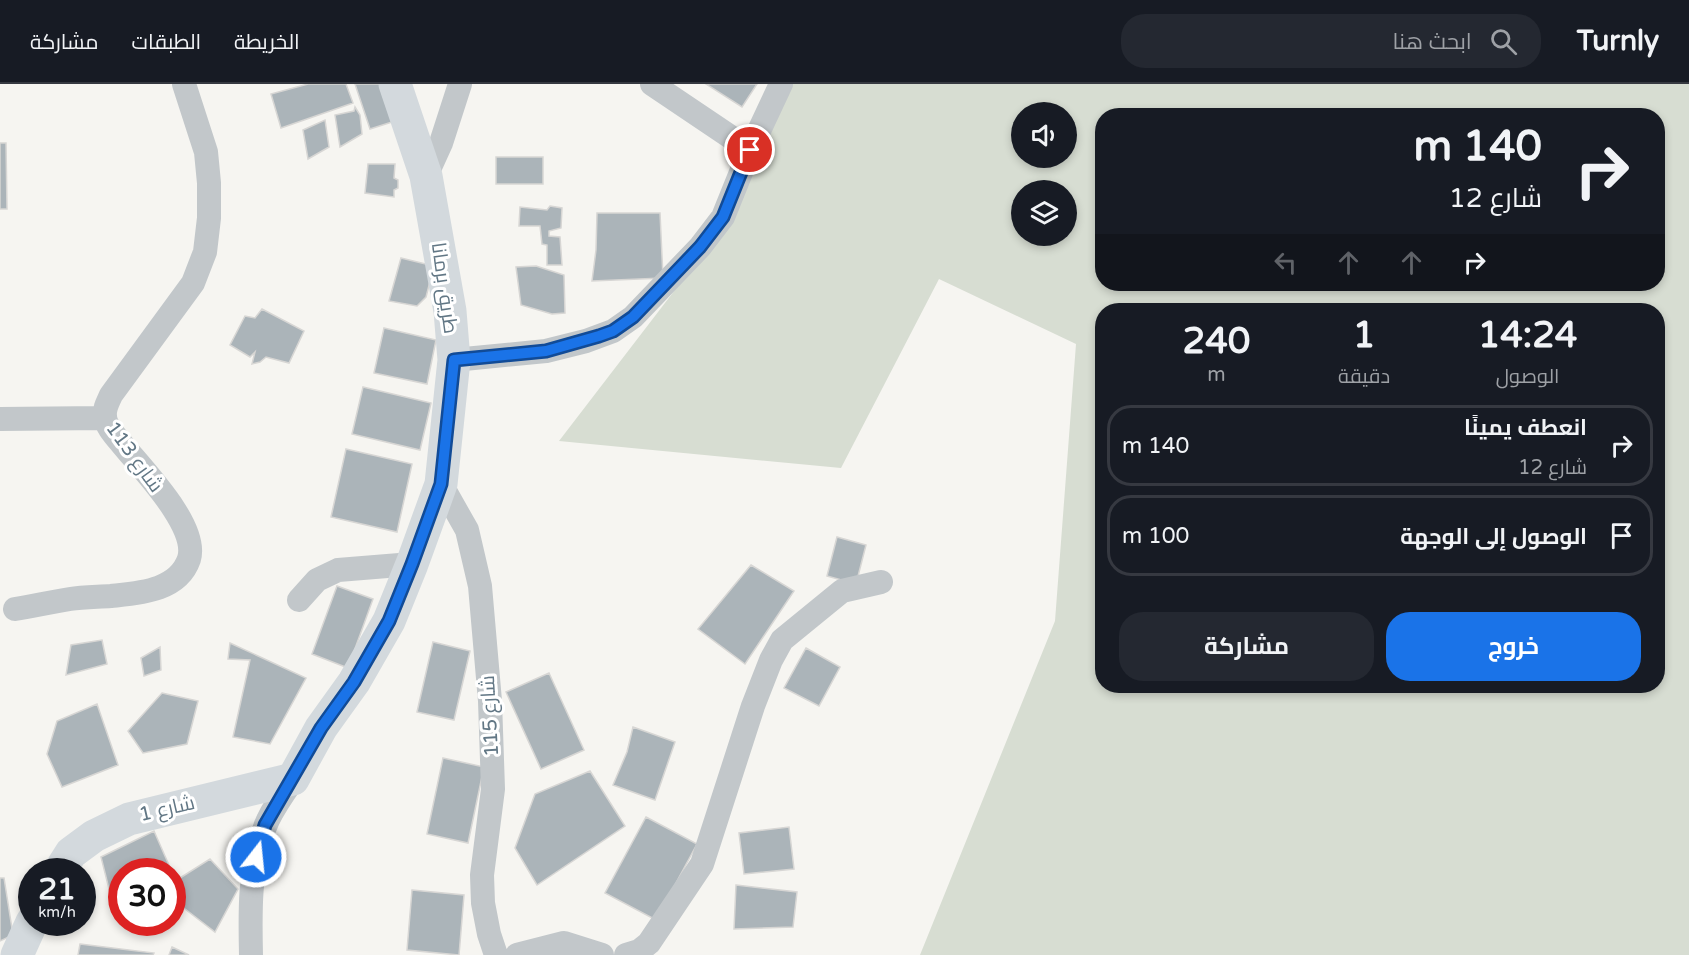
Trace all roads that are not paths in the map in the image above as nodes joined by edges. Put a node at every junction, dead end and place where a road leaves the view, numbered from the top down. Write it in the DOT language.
graph roads {
  1 [pos="184,84"];
  2 [pos="395,84"];
  3 [pos="460,84"];
  4 [pos="652,84"];
  5 [pos="781,84"];
  6 [pos="750,150"];
  7 [pos="426,176"];
  8 [pos="454,360"];
  9 [pos="104,418"];
  10 [pos="0,419"];
  11 [pos="441,484"];
  12 [pos="412,564"];
  13 [pos="881,582"];
  14 [pos="299,600"];
  15 [pos="15,609"];
  16 [pos="293,779"];
  17 [pos="68,858"];
  18 [pos="26,936"];
  19 [pos="17,955"];
  20 [pos="251,955"];
  21 [pos="496,955"];
  22 [pos="517,955"];
  23 [pos="602,955"];
  24 [pos="626,955"];
  1 -- 9 [label="street, شارع 113"];
  2 -- 7 [label="street, طريق برمانا"];
  3 -- 7 [label="street"];
  4 -- 6 [label="street"];
  5 -- 6 [label="street"];
  6 -- 8 [label="street"];
  7 -- 8 [label="street, طريق برمانا"];
  8 -- 11 [label="street, طريق برمانا"];
  9 -- 10 [label="street"];
  9 -- 15 [label="street, شارع 113"];
  11 -- 12 [label="street, طريق برمانا"];
  11 -- 21 [label="street, شارع 115"];
  12 -- 14 [label="street"];
  12 -- 16 [label="street, طريق برمانا"];
  13 -- 24 [label="street"];
  16 -- 17 [label="street, شارع 1"];
  16 -- 20 [label="street, طريق برمانا"];
  18 -- 19 [label="street"];
  22 -- 23 [label="street"];
}
